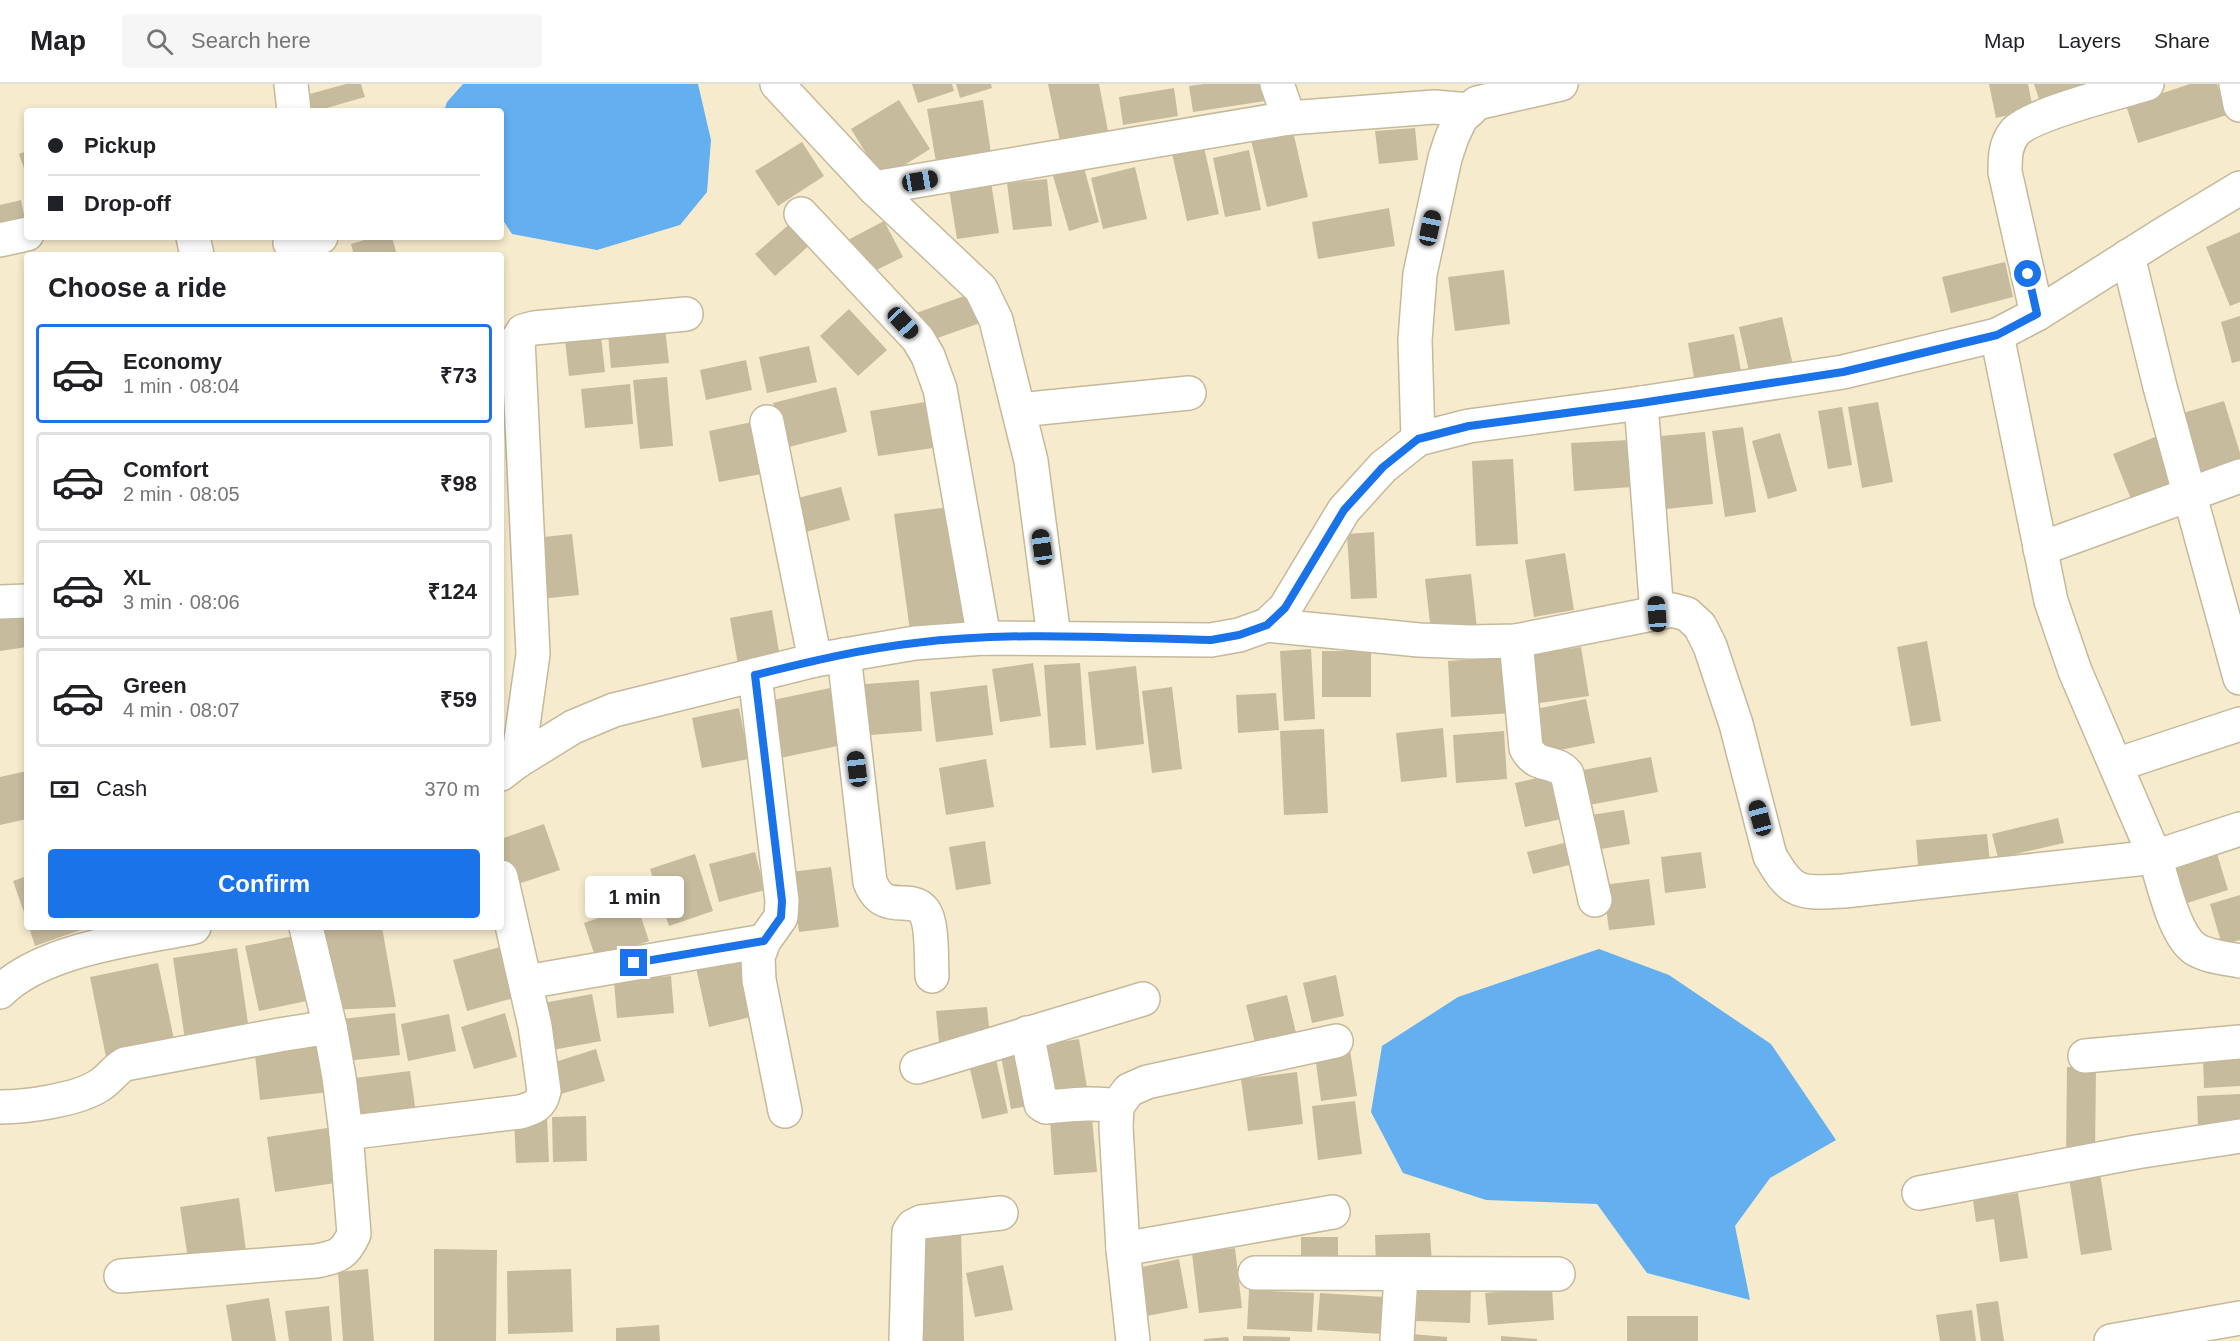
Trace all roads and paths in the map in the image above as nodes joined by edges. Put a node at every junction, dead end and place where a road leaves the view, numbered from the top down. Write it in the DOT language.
graph roads {
  1 [pos="291,84"];
  2 [pos="777,84"];
  3 [pos="1277,84"];
  4 [pos="1561,84"];
  5 [pos="2147,84"];
  6 [pos="2236,84"];
  7 [pos="1473,99"];
  8 [pos="2240,105"];
  9 [pos="294,108"];
  10 [pos="1289,118"];
  11 [pos="874,188"];
  12 [pos="2240,188"];
  13 [pos="801,214"];
  14 [pos="24,235"];
  15 [pos="0,240"];
  16 [pos="2128,256"];
  17 [pos="686,314"];
  18 [pos="2037,314"];
  19 [pos="1997,335"];
  20 [pos="1189,393"];
  21 [pos="1641,403"];
  22 [pos="1019,410"];
  23 [pos="767,422"];
  24 [pos="1418,439"];
  25 [pos="2240,476"];
  26 [pos="2190,493"];
  27 [pos="2040,549"];
  28 [pos="24,601"];
  29 [pos="0,602"];
  30 [pos="1657,614"];
  31 [pos="1267,625"];
  32 [pos="1054,637"];
  33 [pos="984,638"];
  34 [pos="1516,641"];
  35 [pos="829,658"];
  36 [pos="755,675"];
  37 [pos="2240,678"];
  38 [pos="2240,724"];
  39 [pos="2116,765"];
  40 [pos="509,767"];
  41 [pos="2240,829"];
  42 [pos="2155,857"];
  43 [pos="504,890"];
  44 [pos="1595,900"];
  45 [pos="180,930"];
  46 [pos="307,930"];
  47 [pos="764,941"];
  48 [pos="2240,961"];
  49 [pos="932,976"];
  50 [pos="526,982"];
  51 [pos="0,992"];
  52 [pos="1143,999"];
  53 [pos="330,1027"];
  54 [pos="1027,1033"];
  55 [pos="1336,1041"];
  56 [pos="2240,1042"];
  57 [pos="2085,1056"];
  58 [pos="917,1067"];
  59 [pos="1117,1106"];
  60 [pos="0,1107"];
  61 [pos="785,1111"];
  62 [pos="346,1133"];
  63 [pos="2240,1136"];
  64 [pos="1919,1193"];
  65 [pos="1333,1212"];
  66 [pos="1001,1214"];
  67 [pos="1123,1249"];
  68 [pos="1255,1273"];
  69 [pos="1558,1274"];
  70 [pos="1401,1275"];
  71 [pos="121,1276"];
  72 [pos="2240,1318"];
  73 [pos="906,1341"];
  74 [pos="1133,1341"];
  75 [pos="1396,1341"];
  76 [pos="2111,1341"];
  1 -- 9 [label="street"];
  2 -- 11 [label="street"];
  3 -- 10 [label="street"];
  4 -- 7 [label="street"];
  5 -- 18 [label="street"];
  6 -- 8 [label="street"];
  7 -- 10 [label="street"];
  7 -- 24 [label="street"];
  10 -- 11 [label="street"];
  11 -- 22 [label="street"];
  12 -- 16 [label="street"];
  13 -- 33 [label="street"];
  14 -- 15 [label="street"];
  16 -- 18 [label="street"];
  16 -- 26 [label="street"];
  17 -- 40 [label="street"];
  18 -- 19 [label="street"];
  19 -- 21 [label="street"];
  19 -- 27 [label="street"];
  20 -- 22 [label="street"];
  21 -- 24 [label="street"];
  21 -- 30 [label="street"];
  22 -- 32 [label="street"];
  23 -- 35 [label="street"];
  24 -- 31 [label="street"];
  25 -- 26 [label="street"];
  26 -- 27 [label="street"];
  26 -- 37 [label="street"];
  27 -- 39 [label="street"];
  28 -- 29 [label="street"];
  30 -- 34 [label="street"];
  30 -- 42 [label="street"];
  31 -- 32 [label="street"];
  31 -- 34 [label="street"];
  32 -- 33 [label="street"];
  33 -- 35 [label="street"];
  34 -- 44 [label="street"];
  35 -- 36 [label="street"];
  35 -- 49 [label="street"];
  36 -- 40 [label="street"];
  36 -- 47 [label="street"];
  38 -- 39 [label="street"];
  39 -- 42 [label="street"];
  41 -- 42 [label="street"];
  42 -- 48 [label="street"];
  43 -- 50 [label="street"];
  45 -- 51 [label="street"];
  46 -- 53 [label="street"];
  47 -- 50 [label="street"];
  47 -- 61 [label="street"];
  50 -- 62 [label="street"];
  52 -- 54 [label="street"];
  53 -- 60 [label="street"];
  53 -- 62 [label="street"];
  54 -- 58 [label="street"];
  54 -- 59 [label="street"];
  55 -- 59 [label="street"];
  56 -- 57 [label="street"];
  59 -- 67 [label="street"];
  62 -- 71 [label="street"];
  63 -- 64 [label="street"];
  65 -- 67 [label="street"];
  66 -- 73 [label="street"];
  67 -- 74 [label="street"];
  68 -- 70 [label="street"];
  69 -- 70 [label="street"];
  70 -- 75 [label="street"];
  72 -- 76 [label="street"];
}
